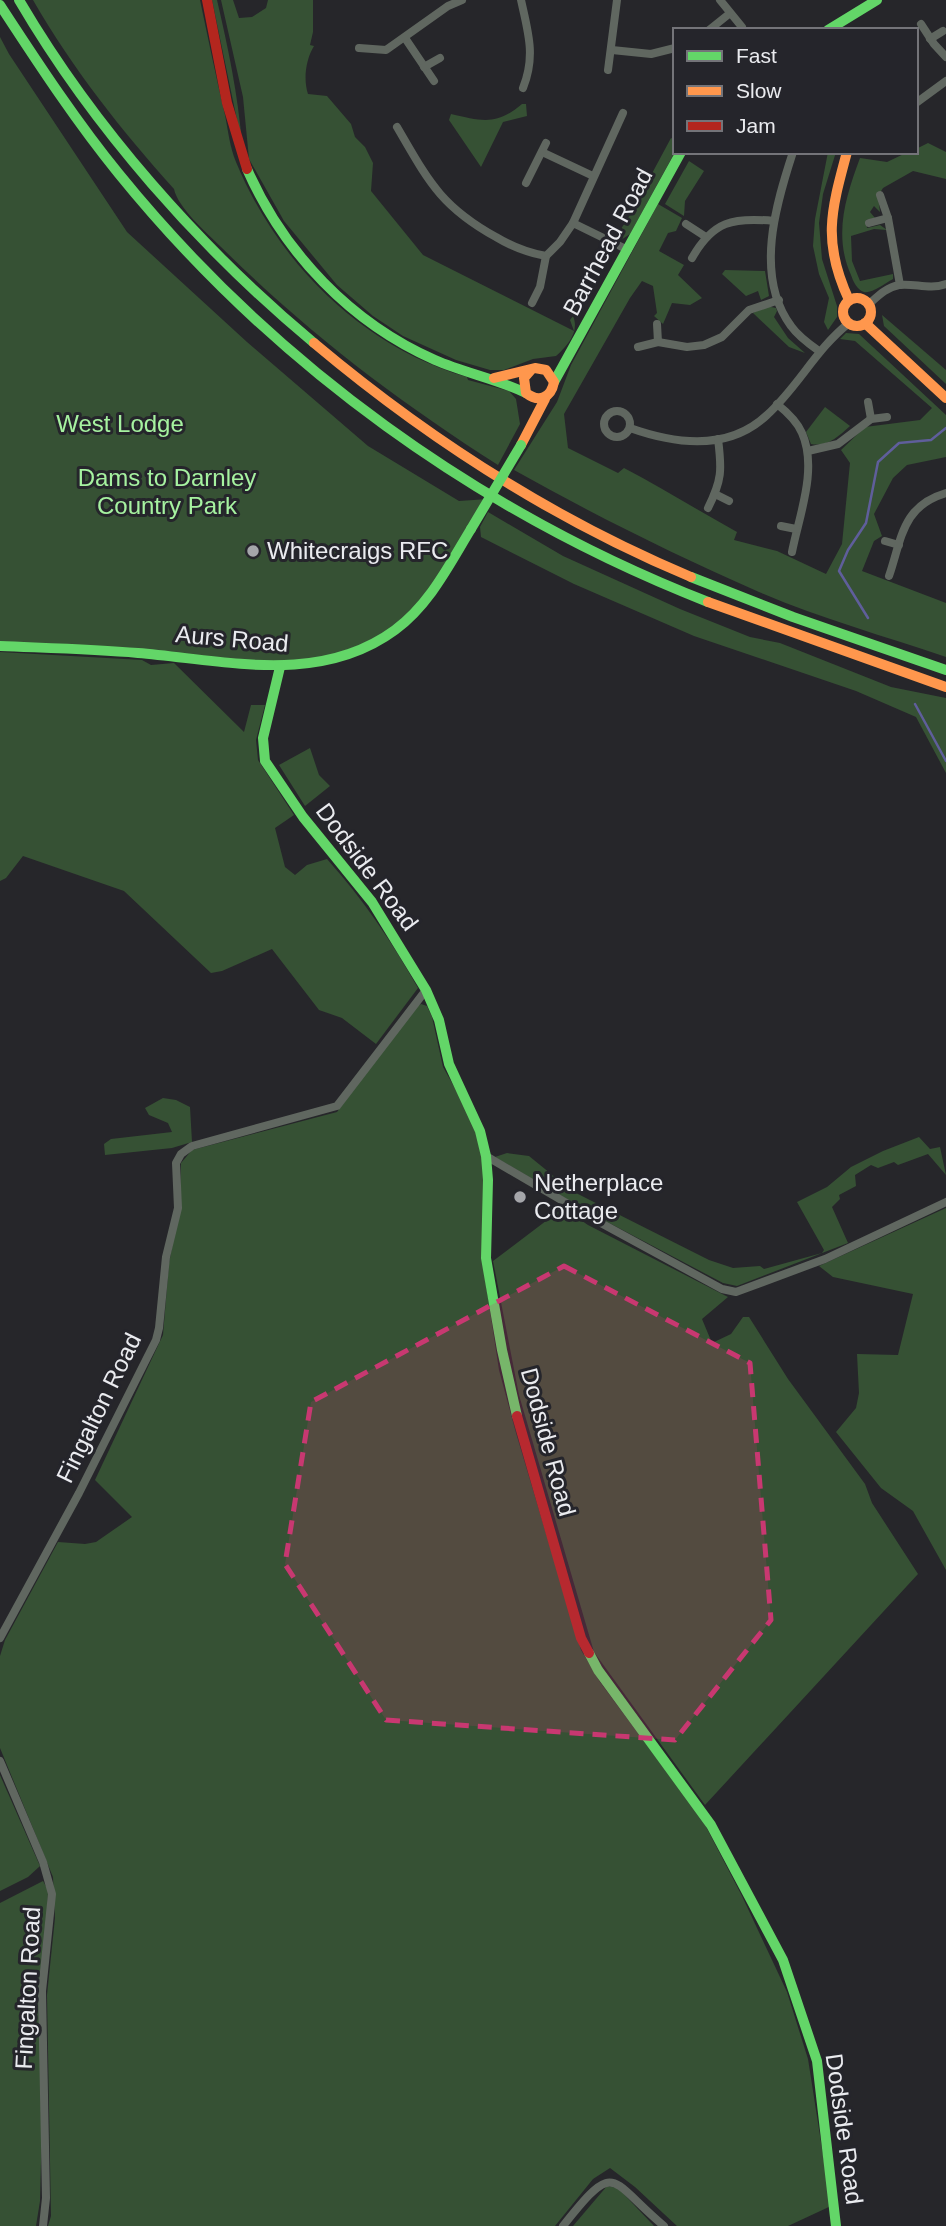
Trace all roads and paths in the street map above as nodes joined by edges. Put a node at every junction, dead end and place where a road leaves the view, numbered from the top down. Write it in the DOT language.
graph roads {
  1 [pos="19,0"];
  2 [pos="207,0"];
  3 [pos="462,0"];
  4 [pos="521,0"];
  5 [pos="617,0"];
  6 [pos="720,0"];
  7 [pos="877,0"];
  8 [pos="0,5"];
  9 [pos="729,14"];
  10 [pos="921,24"];
  11 [pos="742,27"];
  12 [pos="712,28"];
  13 [pos="831,28"];
  14 [pos="943,31"];
  15 [pos="405,38"];
  16 [pos="930,39"];
  17 [pos="359,48"];
  18 [pos="673,48"];
  19 [pos="612,50"];
  20 [pos="946,57"];
  21 [pos="440,58"];
  22 [pos="424,67"];
  23 [pos="608,70"];
  24 [pos="434,81"];
  25 [pos="946,81"];
  26 [pos="523,88"];
  27 [pos="918,102"];
  28 [pos="623,113"];
  29 [pos="397,127"];
  30 [pos="680,154"];
  31 [pos="792,154"];
  32 [pos="846,154"];
  33 [pos="593,176"];
  34 [pos="526,183"];
  35 [pos="880,195"];
  36 [pos="888,218"];
  37 [pos="774,221"];
  38 [pos="572,223"];
  39 [pos="869,223"];
  40 [pos="686,224"];
  41 [pos="706,237"];
  42 [pos="628,250"];
  43 [pos="546,256"];
  44 [pos="692,258"];
  45 [pos="946,284"];
  46 [pos="900,285"];
  47 [pos="779,300"];
  48 [pos="849,300"];
  49 [pos="532,303"];
  50 [pos="869,304"];
  51 [pos="849,323"];
  52 [pos="865,323"];
  53 [pos="657,324"];
  54 [pos="658,342"];
  55 [pos="638,346"];
  56 [pos="572,352"];
  57 [pos="819,352"];
  58 [pos="536,369"];
  59 [pos="493,379"];
  60 [pos="554,382"];
  61 [pos="528,395"];
  62 [pos="946,398"];
  63 [pos="545,399"];
  64 [pos="868,402"];
  65 [pos="778,404"];
  66 [pos="887,417"];
  67 [pos="871,419"];
  68 [pos="630,428"];
  69 [pos="718,439"];
  70 [pos="521,445"];
  71 [pos="808,451"];
  72 [pos="946,493"];
  73 [pos="715,494"];
  74 [pos="729,501"];
  75 [pos="708,508"];
  76 [pos="781,526"];
  77 [pos="796,530"];
  78 [pos="885,541"];
  79 [pos="899,545"];
  80 [pos="792,552"];
  81 [pos="889,576"];
  82 [pos="0,646"];
  83 [pos="280,667"];
  84 [pos="946,670"];
  85 [pos="946,687"];
  86 [pos="426,990"];
  87 [pos="486,1156"];
  88 [pos="946,1202"];
  89 [pos="0,1638"];
  90 [pos="0,1761"];
  91 [pos="43,2226"];
  92 [pos="563,2226"];
  93 [pos="664,2226"];
  94 [pos="836,2226"];
  1 -- 84 [label="main road"];
  2 -- 59 [label="main road"];
  3 -- 15 [label="street"];
  4 -- 26 [label="street"];
  5 -- 19 [label="street"];
  6 -- 9 [label="street"];
  7 -- 13 [label="main road"];
  8 -- 85 [label="main road"];
  9 -- 11 [label="street"];
  9 -- 12 [label="street"];
  10 -- 16 [label="street"];
  14 -- 16 [label="street"];
  15 -- 17 [label="street"];
  15 -- 22 [label="street"];
  16 -- 20 [label="street"];
  18 -- 19 [label="street"];
  19 -- 23 [label="street"];
  21 -- 22 [label="street"];
  22 -- 24 [label="street"];
  25 -- 27 [label="street"];
  28 -- 33 [label="street"];
  29 -- 43 [label="street"];
  30 -- 42 [label="main road, Barrhead Road"];
  31 -- 37 [label="street"];
  32 -- 48 [label="main road"];
  33 -- 34 [label="street"];
  33 -- 38 [label="street"];
  35 -- 36 [label="street"];
  36 -- 39 [label="street"];
  36 -- 46 [label="street"];
  37 -- 41 [label="street"];
  37 -- 47 [label="street"];
  38 -- 42 [label="street"];
  38 -- 43 [label="street"];
  40 -- 41 [label="street"];
  41 -- 44 [label="street"];
  42 -- 56 [label="main road, Barrhead Road"];
  43 -- 49 [label="street"];
  45 -- 46 [label="street"];
  46 -- 50 [label="street"];
  47 -- 54 [label="street"];
  47 -- 57 [label="street"];
  48 -- 50 [label="main road"];
  48 -- 51 [label="main road"];
  50 -- 52 [label="main road"];
  51 -- 52 [label="main road"];
  51 -- 57 [label="street"];
  52 -- 62 [label="main road"];
  53 -- 54 [label="street"];
  54 -- 55 [label="street"];
  56 -- 58 [label="main road, Barrhead Road"];
  56 -- 60 [label="main road, Barrhead Road"];
  57 -- 65 [label="street"];
  58 -- 59 [label="main road, Barrhead Road"];
  58 -- 60 [label="main road"];
  58 -- 61 [label="main road"];
  59 -- 61 [label="main road"];
  60 -- 63 [label="main road"];
  61 -- 63 [label="main road"];
  61 -- 70 [label="main road, Aurs Road"];
  63 -- 70 [label="main road, Aurs Road"];
  64 -- 67 [label="street"];
  65 -- 69 [label="street"];
  65 -- 71 [label="street"];
  66 -- 67 [label="street"];
  67 -- 71 [label="street"];
  68 -- 69 [label="street"];
  69 -- 73 [label="street"];
  70 -- 83 [label="main road, Aurs Road, bridge"];
  71 -- 77 [label="street"];
  72 -- 79 [label="street"];
  73 -- 74 [label="street"];
  73 -- 75 [label="street"];
  76 -- 77 [label="street"];
  77 -- 80 [label="street"];
  78 -- 79 [label="street"];
  79 -- 81 [label="street"];
  82 -- 83 [label="main road, Aurs Road"];
  83 -- 86 [label="main road, Dodside Road"];
  86 -- 87 [label="main road, Dodside Road"];
  86 -- 89 [label="street, Fingalton Road"];
  87 -- 88 [label="street"];
  87 -- 94 [label="main road, Dodside Road"];
  90 -- 91 [label="street, Fingalton Road"];
  92 -- 93 [label="street"];
}
